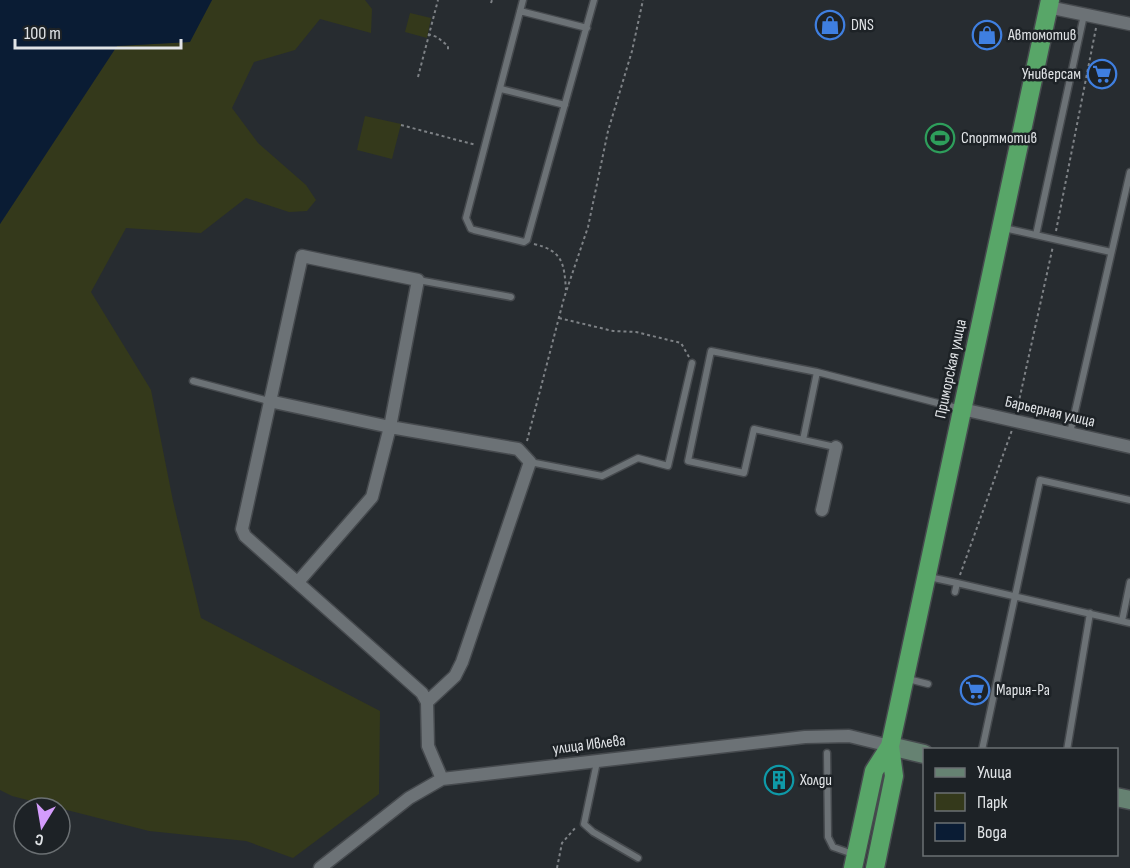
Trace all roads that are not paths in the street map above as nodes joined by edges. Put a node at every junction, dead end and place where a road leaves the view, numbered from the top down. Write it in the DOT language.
graph roads {
  1 [pos="522,0"];
  2 [pos="594,0"];
  3 [pos="1049,4"];
  4 [pos="520,11"];
  5 [pos="1084,15"];
  6 [pos="1130,24"];
  7 [pos="587,28"];
  8 [pos="501,89"];
  9 [pos="565,105"];
  10 [pos="1130,172"];
  11 [pos="1128,191"];
  12 [pos="1001,227"];
  13 [pos="1036,235"];
  14 [pos="1111,252"];
  15 [pos="418,280"];
  16 [pos="511,297"];
  17 [pos="692,363"];
  18 [pos="817,372"];
  19 [pos="193,381"];
  20 [pos="269,401"];
  21 [pos="962,409"];
  22 [pos="390,427"];
  23 [pos="1070,434"];
  24 [pos="803,440"];
  25 [pos="836,447"];
  26 [pos="1130,447"];
  27 [pos="527,458"];
  28 [pos="1130,500"];
  29 [pos="822,510"];
  30 [pos="926,576"];
  31 [pos="298,582"];
  32 [pos="1130,582"];
  33 [pos="957,583"];
  34 [pos="955,592"];
  35 [pos="1014,596"];
  36 [pos="1090,614"];
  37 [pos="1122,621"];
  38 [pos="1130,622"];
  39 [pos="904,678"];
  40 [pos="928,684"];
  41 [pos="427,702"];
  42 [pos="890,746"];
  43 [pos="982,748"];
  44 [pos="1067,748"];
  45 [pos="827,753"];
  46 [pos="923,754"];
  47 [pos="597,761"];
  48 [pos="442,779"];
  49 [pos="638,858"];
  50 [pos="855,862"];
  51 [pos="320,868"];
  52 [pos="875,868"];
  1 -- 4 [label="lane"];
  2 -- 7 [label="lane"];
  3 -- 5 [label="street"];
  3 -- 12 [label="highway, Приморская улица"];
  4 -- 7 [label="lane"];
  4 -- 8 [label="lane"];
  5 -- 6 [label="street"];
  5 -- 13 [label="lane"];
  7 -- 9 [label="lane"];
  8 -- 9 [label="lane"];
  8 -- 9 [label="lane"];
  10 -- 11 [label="lane"];
  11 -- 14 [label="lane"];
  12 -- 13 [label="lane"];
  12 -- 21 [label="highway, Приморская улица"];
  13 -- 14 [label="lane"];
  14 -- 23 [label="lane"];
  15 -- 16 [label="lane"];
  15 -- 20 [label="street"];
  15 -- 22 [label="street"];
  17 -- 27 [label="lane"];
  18 -- 21 [label="lane"];
  18 -- 24 [label="lane"];
  18 -- 24 [label="lane"];
  19 -- 20 [label="lane"];
  20 -- 22 [label="street"];
  20 -- 31 [label="street"];
  21 -- 23 [label="street, Барьерная улица"];
  21 -- 30 [label="highway, Приморская улица"];
  22 -- 27 [label="street"];
  22 -- 31 [label="street"];
  23 -- 26 [label="street, Барьерная улица"];
  24 -- 25 [label="lane"];
  25 -- 29 [label="street"];
  27 -- 41 [label="street"];
  28 -- 35 [label="lane"];
  30 -- 33 [label="lane"];
  30 -- 39 [label="highway, Приморская улица"];
  31 -- 41 [label="street"];
  32 -- 37 [label="lane"];
  33 -- 34 [label="lane"];
  33 -- 35 [label="lane"];
  35 -- 36 [label="lane"];
  35 -- 43 [label="lane"];
  36 -- 37 [label="lane"];
  36 -- 44 [label="lane"];
  37 -- 38 [label="lane"];
  39 -- 40 [label="lane"];
  39 -- 42 [label="highway, Приморская улица"];
  41 -- 48 [label="street"];
  42 -- 46 [label="main road"];
  42 -- 47 [label="street, улица Ивлева"];
  42 -- 50 [label="highway"];
  42 -- 52 [label="highway"];
  45 -- 50 [label="lane"];
  47 -- 48 [label="street, улица Ивлева"];
  47 -- 49 [label="lane"];
  48 -- 51 [label="street, улица Ивлева"];
}
